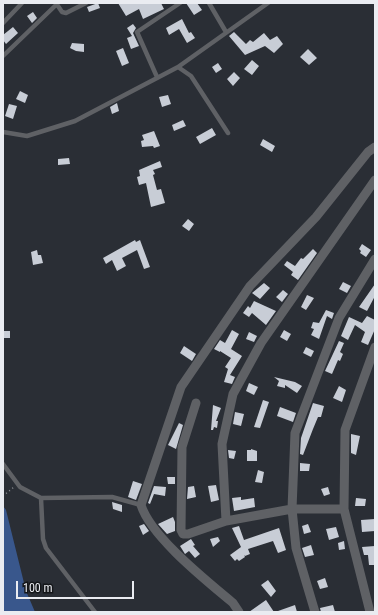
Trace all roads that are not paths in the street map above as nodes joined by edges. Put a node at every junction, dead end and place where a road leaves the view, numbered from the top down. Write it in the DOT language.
graph roads {
  1 [pos="22,3"];
  2 [pos="86,3"];
  3 [pos="180,3"];
  4 [pos="208,3"];
  5 [pos="268,3"];
  6 [pos="57,4"];
  7 [pos="3,23"];
  8 [pos="226,32"];
  9 [pos="3,56"];
  10 [pos="178,66"];
  11 [pos="157,77"];
  12 [pos="3,132"];
  13 [pos="228,133"];
  14 [pos="375,147"];
  15 [pos="375,180"];
  16 [pos="375,259"];
  17 [pos="375,347"];
  18 [pos="196,403"];
  19 [pos="3,464"];
  20 [pos="41,498"];
  21 [pos="141,505"];
  22 [pos="292,509"];
  23 [pos="344,509"];
  24 [pos="226,521"];
  25 [pos="95,612"];
  26 [pos="239,612"];
  27 [pos="314,612"];
  28 [pos="370,612"];
  1 -- 7 [label="lane"];
  2 -- 6 [label="lane"];
  3 -- 11 [label="lane"];
  4 -- 8 [label="lane"];
  5 -- 8 [label="lane"];
  6 -- 9 [label="lane"];
  8 -- 10 [label="lane"];
  10 -- 11 [label="lane"];
  10 -- 13 [label="lane"];
  11 -- 12 [label="lane"];
  14 -- 21 [label="street"];
  15 -- 24 [label="street"];
  16 -- 22 [label="street"];
  17 -- 23 [label="street"];
  18 -- 24 [label="street"];
  19 -- 20 [label="lane"];
  20 -- 21 [label="lane"];
  20 -- 25 [label="lane"];
  21 -- 26 [label="street"];
  22 -- 23 [label="street"];
  22 -- 24 [label="street"];
  22 -- 27 [label="street"];
  23 -- 28 [label="street"];
}
